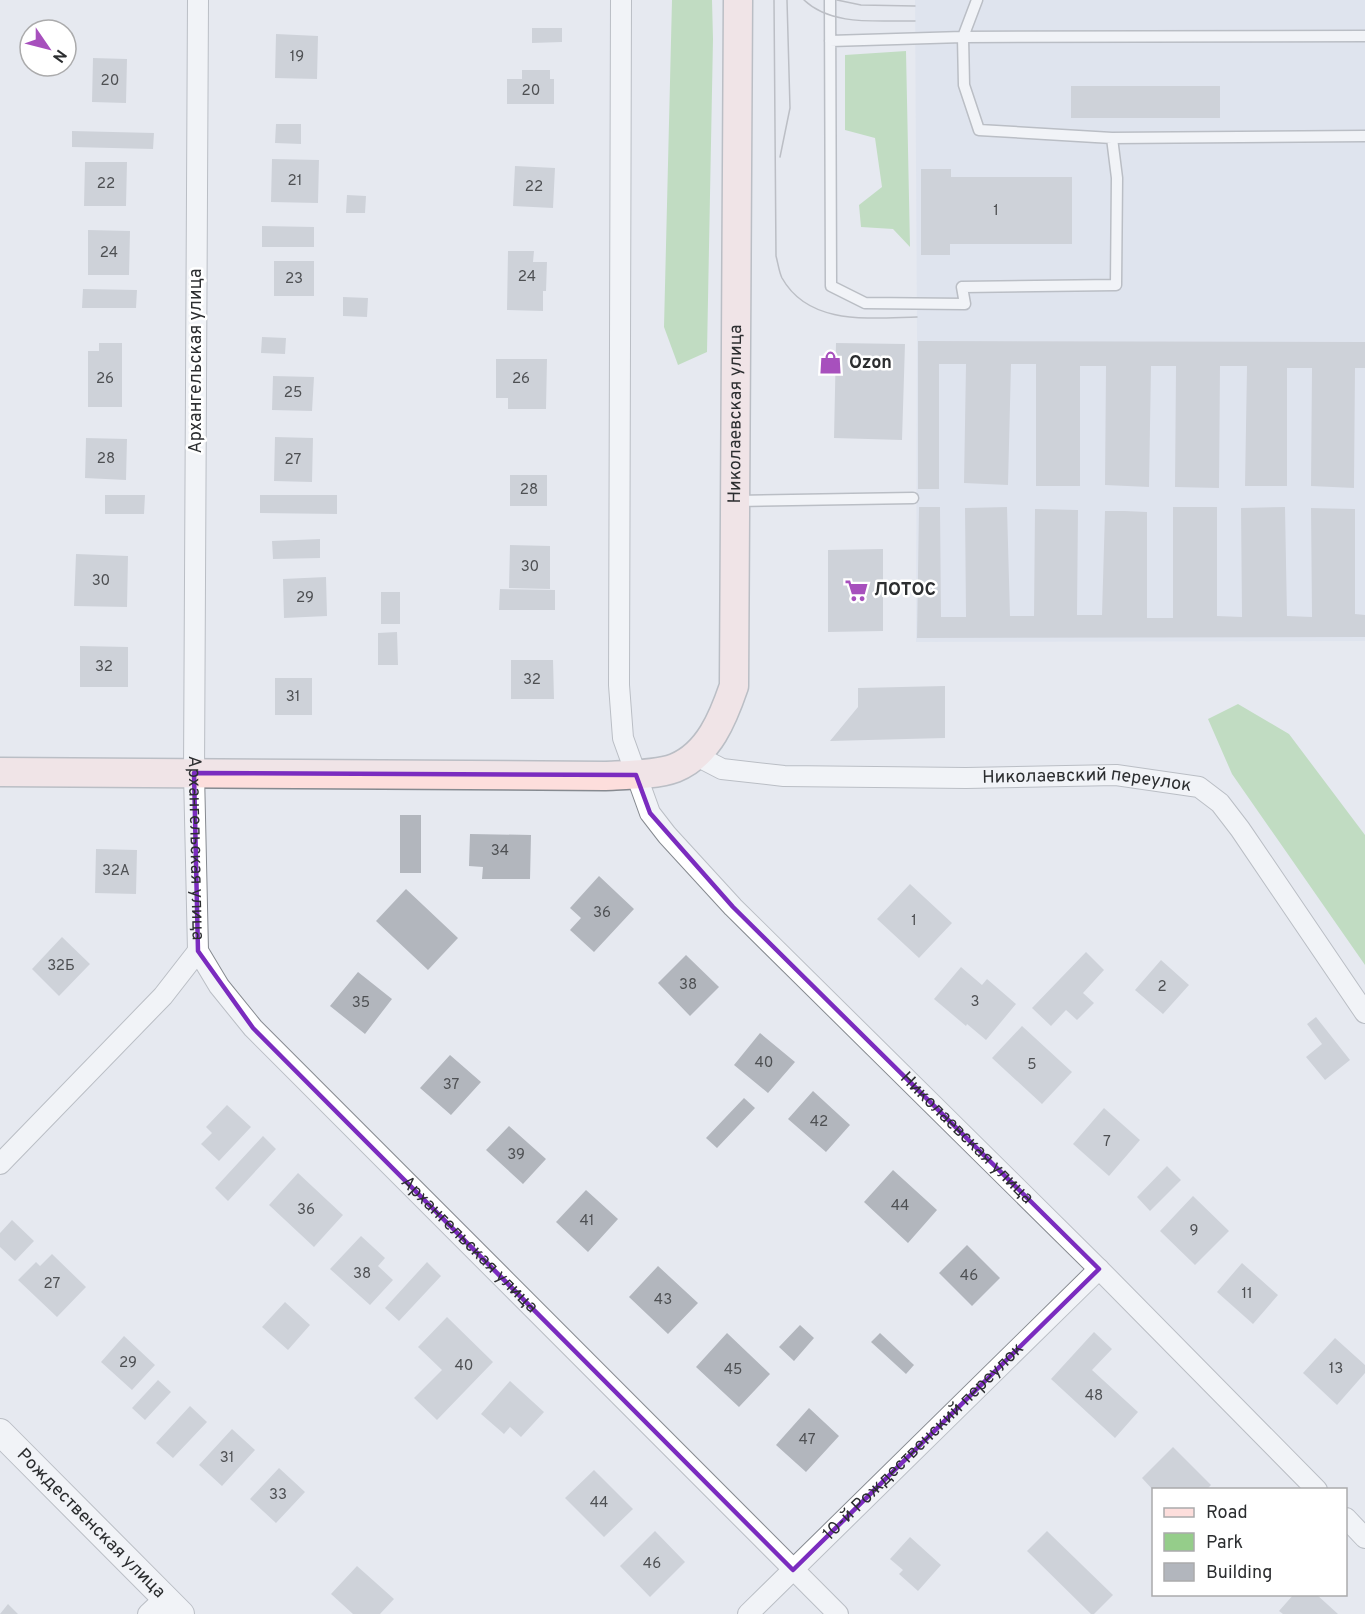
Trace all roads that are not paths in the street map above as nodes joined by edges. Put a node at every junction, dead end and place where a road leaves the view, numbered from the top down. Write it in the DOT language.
graph roads {
  1 [pos="198,0"];
  2 [pos="621,0"];
  3 [pos="738,0"];
  4 [pos="830,0"];
  5 [pos="977,0"];
  6 [pos="1365,36"];
  7 [pos="963,37"];
  8 [pos="830,41"];
  9 [pos="1365,136"];
  10 [pos="1112,138"];
  11 [pos="913,498"];
  12 [pos="735,501"];
  13 [pos="695,755"];
  14 [pos="0,772"];
  15 [pos="194,773"];
  16 [pos="636,775"];
  17 [pos="198,951"];
  18 [pos="1365,1013"];
  19 [pos="0,1164"];
  20 [pos="1098,1269"];
  21 [pos="0,1432"];
  22 [pos="1315,1488"];
  23 [pos="1347,1519"];
  24 [pos="1365,1538"];
  25 [pos="793,1570"];
  26 [pos="165,1608"];
  27 [pos="748,1614"];
  28 [pos="838,1614"];
  1 -- 15 [label="street, Архангельская улица"];
  2 -- 16 [label="street, Николаевская улица"];
  3 -- 12 [label="main road, Николаевская улица"];
  4 -- 8 [label="lane"];
  5 -- 7 [label="lane"];
  6 -- 7 [label="lane"];
  7 -- 8 [label="lane"];
  7 -- 10 [label="lane"];
  8 -- 10 [label="lane"];
  9 -- 10 [label="lane"];
  11 -- 12 [label="lane"];
  12 -- 13 [label="main road, Николаевская улица"];
  13 -- 16 [label="main road, Николаевская улица"];
  13 -- 18 [label="street, Николаевский переулок"];
  14 -- 15 [label="main road"];
  15 -- 16 [label="main road"];
  15 -- 17 [label="street, Архангельская улица"];
  16 -- 20 [label="street, Николаевская улица"];
  17 -- 19 [label="street"];
  17 -- 25 [label="street, Архангельская улица"];
  20 -- 22 [label="street, Николаевская улица"];
  20 -- 25 [label="street, 10-й Рождественский переулок"];
  21 -- 26 [label="street, Рождественская улица"];
  23 -- 24 [label="street"];
  25 -- 27 [label="street, 10-й Рождественский переулок"];
  25 -- 28 [label="street, Архангельская улица"];
}
